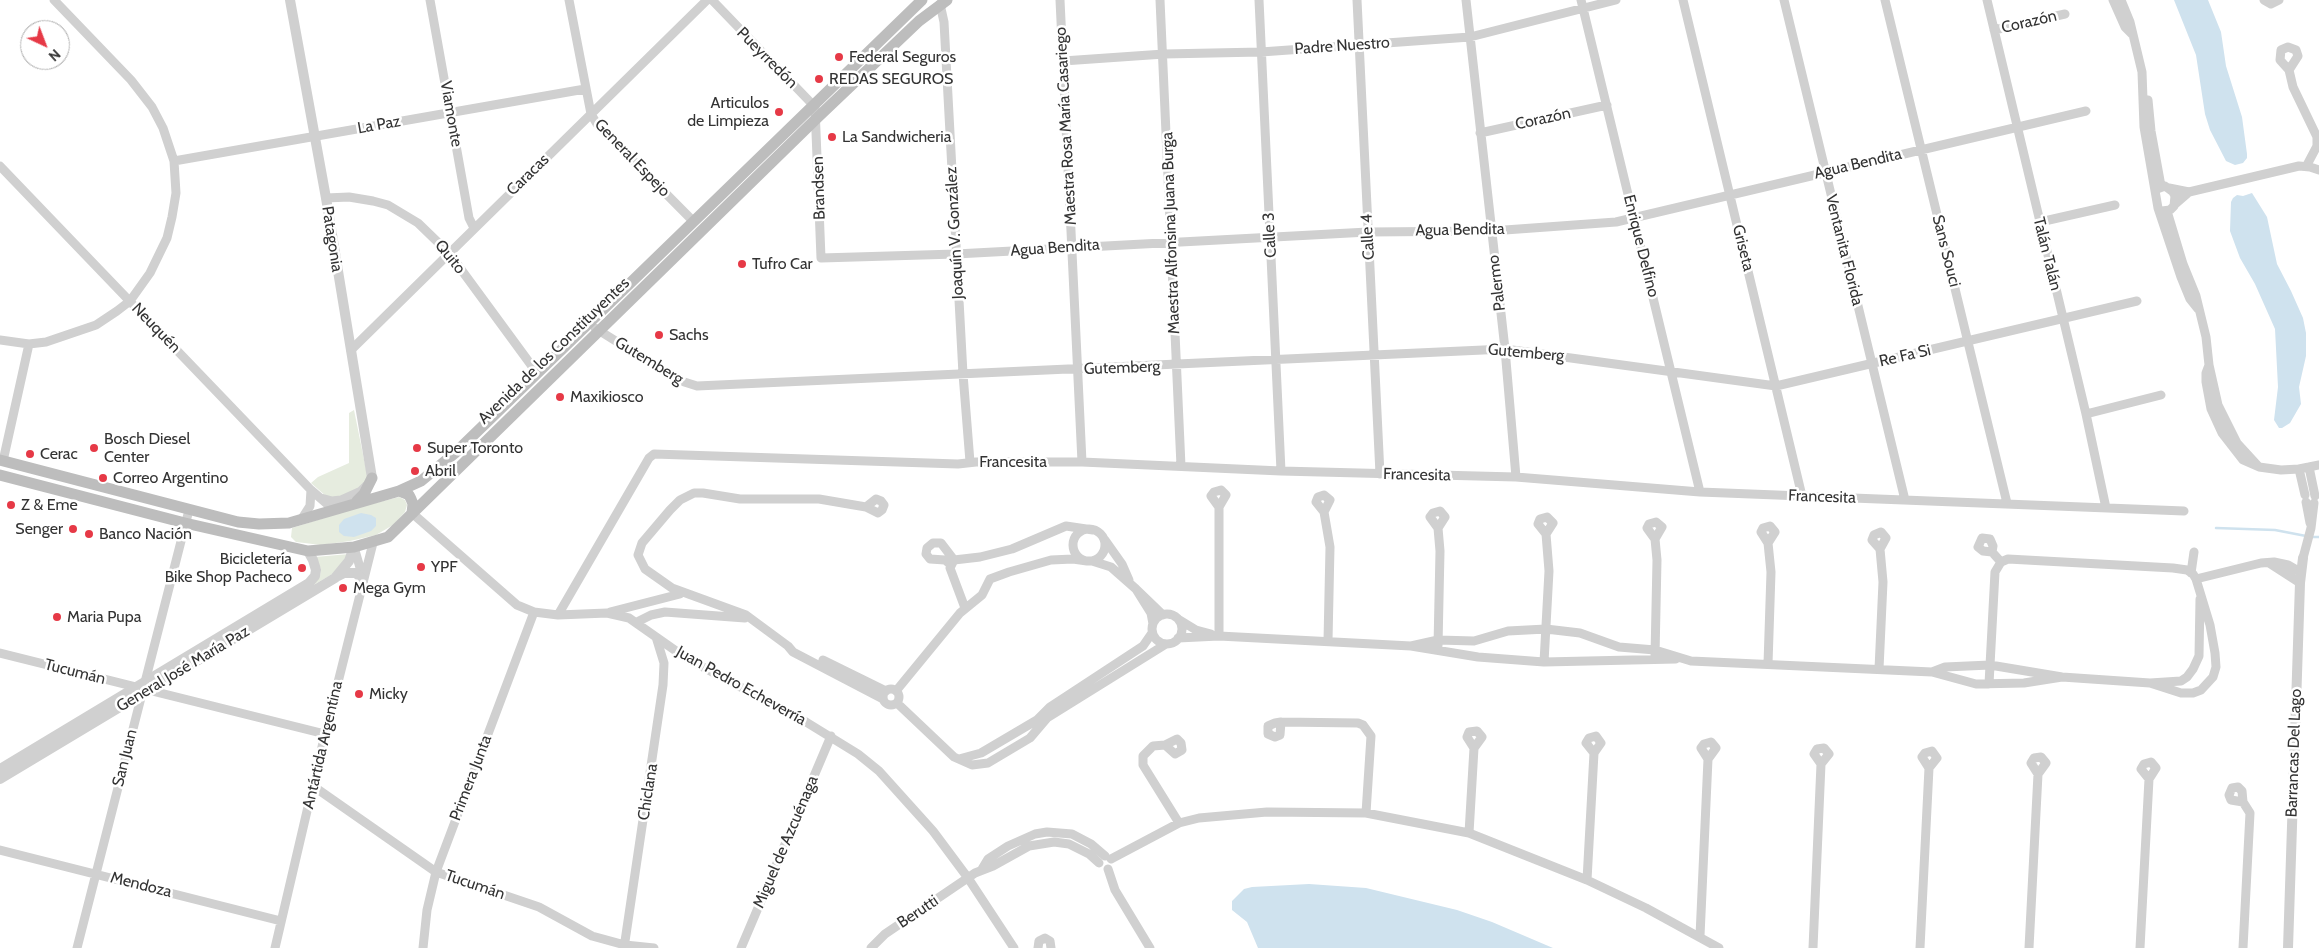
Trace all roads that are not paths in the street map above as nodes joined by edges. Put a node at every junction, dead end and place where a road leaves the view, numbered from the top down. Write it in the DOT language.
graph roads {
  1 [pos="54,0"];
  2 [pos="290,0"];
  3 [pos="430,0"];
  4 [pos="569,0"];
  5 [pos="707,0"];
  6 [pos="712,0"];
  7 [pos="1060,0"];
  8 [pos="1160,0"];
  9 [pos="1259,0"];
  10 [pos="1357,0"];
  11 [pos="1466,0"];
  12 [pos="1616,0"];
  13 [pos="1683,0"];
  14 [pos="1784,0"];
  15 [pos="1885,0"];
  16 [pos="1986,0"];
  17 [pos="2112,0"];
  18 [pos="2121,0"];
  19 [pos="2264,0"];
  20 [pos="2279,0"];
  21 [pos="917,2"];
  22 [pos="943,2"];
  23 [pos="1582,4"];
  24 [pos="2065,14"];
  25 [pos="1994,30"];
  26 [pos="2133,36"];
  27 [pos="1470,37"];
  28 [pos="1359,44"];
  29 [pos="1262,52"];
  30 [pos="1164,54"];
  31 [pos="1063,61"];
  32 [pos="2289,70"];
  33 [pos="585,89"];
  34 [pos="813,104"];
  35 [pos="1607,105"];
  36 [pos="2086,111"];
  37 [pos="450,112"];
  38 [pos="590,114"];
  39 [pos="817,118"];
  40 [pos="2017,127"];
  41 [pos="1480,133"];
  42 [pos="314,136"];
  43 [pos="2318,140"];
  44 [pos="1921,149"];
  45 [pos="174,161"];
  46 [pos="2315,163"];
  47 [pos="0,166"];
  48 [pos="1825,172"];
  49 [pos="2162,189"];
  50 [pos="2189,192"];
  51 [pos="1730,196"];
  52 [pos="326,198"];
  53 [pos="2115,205"];
  54 [pos="2166,208"];
  55 [pos="1635,218"];
  56 [pos="693,221"];
  57 [pos="2040,222"];
  58 [pos="474,228"];
  59 [pos="1491,231"];
  60 [pos="1368,232"];
  61 [pos="1270,238"];
  62 [pos="1172,241"];
  63 [pos="1072,246"];
  64 [pos="449,253"];
  65 [pos="956,254"];
  66 [pos="821,258"];
  67 [pos="2137,300"];
  68 [pos="130,301"];
  69 [pos="2063,318"];
  70 [pos="589,322"];
  71 [pos="598,331"];
  72 [pos="0,340"];
  73 [pos="1968,342"];
  74 [pos="29,344"];
  75 [pos="1505,349"];
  76 [pos="351,350"];
  77 [pos="1374,354"];
  78 [pos="1276,359"];
  79 [pos="1872,363"];
  80 [pos="1177,365"];
  81 [pos="1078,369"];
  82 [pos="1672,371"];
  83 [pos="537,372"];
  84 [pos="963,374"];
  85 [pos="1776,386"];
  86 [pos="2161,395"];
  87 [pos="2086,414"];
  88 [pos="1,461"];
  89 [pos="970,462"];
  90 [pos="1082,462"];
  91 [pos="2319,465"];
  92 [pos="1182,466"];
  93 [pos="2304,468"];
  94 [pos="1281,471"];
  95 [pos="1380,474"];
  96 [pos="0,475"];
  97 [pos="1516,477"];
  98 [pos="372,478"];
  99 [pos="310,490"];
  100 [pos="399,491"];
  101 [pos="1700,492"];
  102 [pos="387,494"];
  103 [pos="1802,496"];
  104 [pos="318,498"];
  105 [pos="1905,500"];
  106 [pos="356,502"];
  107 [pos="2007,503"];
  108 [pos="866,507"];
  109 [pos="1219,507"];
  110 [pos="2106,508"];
  111 [pos="332,509"];
  112 [pos="189,510"];
  113 [pos="2184,511"];
  114 [pos="1324,512"];
  115 [pos="412,513"];
  116 [pos="303,517"];
  117 [pos="289,523"];
  118 [pos="186,524"];
  119 [pos="1438,528"];
  120 [pos="1093,530"];
  121 [pos="1546,534"];
  122 [pos="1104,539"];
  123 [pos="1655,539"];
  124 [pos="373,543"];
  125 [pos="1768,543"];
  126 [pos="292,547"];
  127 [pos="354,547"];
  128 [pos="1880,549"];
  129 [pos="308,551"];
  130 [pos="1992,552"];
  131 [pos="2194,552"];
  132 [pos="2304,555"];
  133 [pos="1089,561"];
  134 [pos="2001,562"];
  135 [pos="2269,563"];
  136 [pos="2300,572"];
  137 [pos="2194,576"];
  138 [pos="335,578"];
  139 [pos="363,580"];
  140 [pos="2300,583"];
  141 [pos="1133,586"];
  142 [pos="2200,589"];
  143 [pos="681,593"];
  144 [pos="695,596"];
  145 [pos="965,608"];
  146 [pos="534,612"];
  147 [pos="607,613"];
  148 [pos="688,613"];
  149 [pos="558,615"];
  150 [pos="1163,615"];
  151 [pos="752,618"];
  152 [pos="1176,618"];
  153 [pos="637,622"];
  154 [pos="1153,624"];
  155 [pos="1546,629"];
  156 [pos="1152,634"];
  157 [pos="656,636"];
  158 [pos="1219,636"];
  159 [pos="1178,638"];
  160 [pos="1438,640"];
  161 [pos="1328,641"];
  162 [pos="1166,644"];
  163 [pos="1411,646"];
  164 [pos="1437,650"];
  165 [pos="1655,650"];
  166 [pos="0,653"];
  167 [pos="1681,659"];
  168 [pos="1654,661"];
  169 [pos="1544,662"];
  170 [pos="1768,664"];
  171 [pos="1990,665"];
  172 [pos="1879,669"];
  173 [pos="1932,672"];
  174 [pos="2062,677"];
  175 [pos="2150,683"];
  176 [pos="1990,684"];
  177 [pos="142,689"];
  178 [pos="896,691"];
  179 [pos="885,695"];
  180 [pos="897,703"];
  181 [pos="1043,719"];
  182 [pos="1281,722"];
  183 [pos="325,734"];
  184 [pos="832,736"];
  185 [pos="1165,745"];
  186 [pos="1474,748"];
  187 [pos="1594,753"];
  188 [pos="958,759"];
  189 [pos="1708,759"];
  190 [pos="1821,764"];
  191 [pos="1929,768"];
  192 [pos="0,769"];
  193 [pos="2038,774"];
  194 [pos="0,779"];
  195 [pos="2149,779"];
  196 [pos="312,786"];
  197 [pos="2244,802"];
  198 [pos="1366,813"];
  199 [pos="1179,823"];
  200 [pos="1469,833"];
  201 [pos="0,850"];
  202 [pos="1105,859"];
  203 [pos="436,872"];
  204 [pos="95,874"];
  205 [pos="968,878"];
  206 [pos="1588,880"];
  207 [pos="281,921"];
  208 [pos="1700,936"];
  209 [pos="624,946"];
  210 [pos="77,948"];
  211 [pos="275,948"];
  212 [pos="422,948"];
  213 [pos="654,948"];
  214 [pos="741,948"];
  215 [pos="871,948"];
  216 [pos="1014,948"];
  217 [pos="1038,948"];
  218 [pos="1051,948"];
  219 [pos="1150,948"];
  220 [pos="1719,948"];
  221 [pos="1813,948"];
  222 [pos="1920,948"];
  223 [pos="2029,948"];
  224 [pos="2140,948"];
  225 [pos="2243,948"];
  226 [pos="2288,948"];
  1 -- 45 [label="street"];
  2 -- 42 [label="street, Patagonia"];
  3 -- 37 [label="street, Viamonte"];
  4 -- 33 [label="street, General Espejo"];
  5 -- 38 [label="street, Caracas"];
  6 -- 34 [label="street, Pueyrredón"];
  7 -- 31 [label="street, Maestra Rosa María Casariego"];
  8 -- 30 [label="street, Maestra Alfonsina Juana Burga"];
  9 -- 29 [label="street, Calle 3"];
  10 -- 28 [label="street, Calle 4"];
  11 -- 27 [label="street, Palermo"];
  12 -- 23 [label="street, Padre Nuestro"];
  13 -- 51 [label="street, Griseta"];
  14 -- 48 [label="street, Ventanita Florida"];
  15 -- 44 [label="street, Sans Souci"];
  16 -- 25 [label="street, Talán Talán"];
  17 -- 26 [label="street"];
  18 -- 26 [label="street"];
  19 -- 20 [label="street"];
  21 -- 34 [label="main road, Avenida de los Constituyentes"];
  22 -- 39 [label="main road, Avenida de los Constituyentes"];
  22 -- 65 [label="street, Joaquín V. González"];
  23 -- 27 [label="street, Padre Nuestro"];
  23 -- 35 [label="street, Enrique Delfino"];
  24 -- 25 [label="street, Corazón"];
  25 -- 40 [label="street, Talán Talán"];
  26 -- 49 [label="street"];
  27 -- 28 [label="street, Padre Nuestro"];
  27 -- 41 [label="street, Palermo"];
  28 -- 29 [label="street, Padre Nuestro"];
  28 -- 60 [label="street, Calle 4"];
  29 -- 30 [label="street, Padre Nuestro"];
  29 -- 61 [label="street, Calle 3"];
  30 -- 31 [label="street, Padre Nuestro"];
  30 -- 62 [label="street, Maestra Alfonsina Juana Burga"];
  31 -- 63 [label="street, Maestra Rosa María Casariego"];
  32 -- 43 [label="street"];
  33 -- 37 [label="street, La Paz"];
  33 -- 38 [label="street, General Espejo"];
  34 -- 39 [label="street, Pueyrredón"];
  34 -- 56 [label="main road, Avenida de los Constituyentes"];
  35 -- 41 [label="street, Corazón"];
  35 -- 55 [label="street, Enrique Delfino"];
  36 -- 40 [label="street, Agua Bendita"];
  37 -- 42 [label="street, La Paz"];
  37 -- 58 [label="street, Viamonte"];
  38 -- 56 [label="street, General Espejo"];
  38 -- 58 [label="street, Caracas"];
  39 -- 66 [label="street, Brandsen"];
  39 -- 71 [label="main road, Avenida de los Constituyentes"];
  40 -- 44 [label="street, Agua Bendita"];
  40 -- 57 [label="street, Talán Talán"];
  41 -- 59 [label="street, Palermo"];
  42 -- 45 [label="street, La Paz"];
  42 -- 52 [label="street, Patagonia"];
  43 -- 46 [label="street"];
  44 -- 48 [label="street, Agua Bendita"];
  44 -- 73 [label="street, Sans Souci"];
  45 -- 68 [label="street"];
  46 -- 50 [label="street"];
  47 -- 68 [label="street, Neuquén"];
  48 -- 51 [label="street, Agua Bendita"];
  48 -- 79 [label="street, Ventanita Florida"];
  49 -- 50 [label="street"];
  49 -- 54 [label="street"];
  49 -- 54 [label="street"];
  50 -- 54 [label="street"];
  51 -- 55 [label="street, Agua Bendita"];
  51 -- 85 [label="street, Griseta"];
  52 -- 64 [label="street, Quito"];
  52 -- 76 [label="street, Patagonia"];
  53 -- 57 [label="street"];
  54 -- 93 [label="street"];
  55 -- 59 [label="street, Agua Bendita"];
  55 -- 82 [label="street, Enrique Delfino"];
  56 -- 70 [label="main road, Avenida de los Constituyentes"];
  57 -- 69 [label="street, Talán Talán"];
  58 -- 64 [label="street, Caracas"];
  59 -- 60 [label="street, Agua Bendita"];
  59 -- 75 [label="street, Palermo"];
  60 -- 61 [label="street, Agua Bendita"];
  60 -- 77 [label="street, Calle 4"];
  61 -- 62 [label="street, Agua Bendita"];
  61 -- 78 [label="street, Calle 3"];
  62 -- 63 [label="street, Agua Bendita"];
  62 -- 80 [label="street, Maestra Alfonsina Juana Burga"];
  63 -- 65 [label="street, Agua Bendita"];
  63 -- 81 [label="street, Maestra Rosa María Casariego"];
  64 -- 76 [label="street, Caracas"];
  64 -- 83 [label="street, Quito"];
  65 -- 66 [label="street, Agua Bendita"];
  65 -- 84 [label="street, Joaquín V. González"];
  67 -- 69 [label="street, Re Fa Si"];
  68 -- 74 [label="street"];
  68 -- 99 [label="street, Neuquén"];
  69 -- 73 [label="street, Re Fa Si"];
  69 -- 87 [label="street, Talán Talán"];
  70 -- 71 [label="street, Gutemberg"];
  70 -- 83 [label="main road, Avenida de los Constituyentes"];
  71 -- 84 [label="street, Gutemberg"];
  71 -- 115 [label="main road, Avenida de los Constituyentes"];
  72 -- 74 [label="street"];
  73 -- 79 [label="street, Re Fa Si"];
  73 -- 107 [label="street, Sans Souci"];
  74 -- 88 [label="street"];
  75 -- 77 [label="street, Gutemberg"];
  75 -- 82 [label="street, Gutemberg"];
  75 -- 97 [label="street, Palermo"];
  76 -- 98 [label="street, Patagonia"];
  77 -- 78 [label="street, Gutemberg"];
  77 -- 95 [label="street, Calle 4"];
  78 -- 80 [label="street, Gutemberg"];
  78 -- 94 [label="street, Calle 3"];
  79 -- 85 [label="street, Re Fa Si"];
  79 -- 105 [label="street, Ventanita Florida"];
  80 -- 81 [label="street, Gutemberg"];
  80 -- 92 [label="street, Maestra Alfonsina Juana Burga"];
  81 -- 84 [label="street, Gutemberg"];
  81 -- 90 [label="street, Maestra Rosa María Casariego"];
  82 -- 85 [label="street, Re Fa Si"];
  82 -- 101 [label="street, Enrique Delfino"];
  83 -- 100 [label="main road, Avenida de los Constituyentes"];
  84 -- 89 [label="street, Joaquín V. González"];
  85 -- 103 [label="street, Griseta"];
  86 -- 87 [label="street"];
  87 -- 110 [label="street, Talán Talán"];
  88 -- 112 [label="main road, Avenida de los Constituyentes"];
  89 -- 90 [label="street, Francesita"];
  89 -- 149 [label="street, Francesita"];
  90 -- 92 [label="street, Francesita"];
  91 -- 93 [label="street"];
  92 -- 94 [label="street, Francesita"];
  93 -- 132 [label="street"];
  94 -- 95 [label="street, Francesita"];
  95 -- 97 [label="street, Francesita"];
  96 -- 118 [label="main road, Avenida de los Constituyentes"];
  97 -- 101 [label="street, Francesita"];
  98 -- 102 [label="main road"];
  98 -- 104 [label="street"];
  98 -- 106 [label="main road"];
  99 -- 104 [label="street, Neuquén"];
  99 -- 116 [label="street"];
  100 -- 102 [label="main road, Avenida de los Constituyentes"];
  100 -- 115 [label="main road"];
  101 -- 103 [label="street, Francesita"];
  102 -- 106 [label="main road, Avenida de los Constituyentes"];
  103 -- 105 [label="street, Francesita"];
  104 -- 111 [label="street, Neuquén"];
  105 -- 107 [label="street, Francesita"];
  106 -- 111 [label="main road, Avenida de los Constituyentes"];
  107 -- 110 [label="street, Francesita"];
  108 -- 143 [label="street"];
  109 -- 158 [label="street"];
  110 -- 113 [label="street, Francesita"];
  111 -- 116 [label="main road, Avenida de los Constituyentes"];
  112 -- 117 [label="main road, Avenida de los Constituyentes"];
  112 -- 118 [label="street, San Juan"];
  114 -- 161 [label="street"];
  115 -- 124 [label="main road, Avenida de los Constituyentes"];
  115 -- 146 [label="street, Juan Pedro Echeverría"];
  116 -- 117 [label="main road, Avenida de los Constituyentes"];
  117 -- 126 [label="main road"];
  118 -- 126 [label="main road, Avenida de los Constituyentes"];
  118 -- 177 [label="street, San Juan"];
  119 -- 160 [label="street"];
  120 -- 122 [label="street"];
  120 -- 133 [label="street"];
  120 -- 145 [label="street"];
  121 -- 155 [label="street"];
  122 -- 133 [label="street"];
  122 -- 141 [label="street"];
  123 -- 165 [label="street"];
  124 -- 127 [label="main road, Avenida de los Constituyentes"];
  124 -- 139 [label="street, Antártida Argentina"];
  125 -- 170 [label="street"];
  126 -- 129 [label="main road, Avenida de los Constituyentes"];
  127 -- 129 [label="main road, Avenida de los Constituyentes"];
  127 -- 138 [label="street, General José María Paz"];
  127 -- 139 [label="street"];
  128 -- 172 [label="street"];
  129 -- 177 [label="street, General José María Paz"];
  130 -- 134 [label="street"];
  131 -- 137 [label="street"];
  132 -- 136 [label="street, Barrancas Del Lago"];
  133 -- 141 [label="street"];
  133 -- 145 [label="street"];
  134 -- 137 [label="street"];
  134 -- 171 [label="street"];
  135 -- 136 [label="street"];
  135 -- 137 [label="street"];
  135 -- 140 [label="street"];
  136 -- 140 [label="street, Barrancas Del Lago"];
  137 -- 142 [label="street"];
  138 -- 139 [label="street"];
  138 -- 177 [label="street, General José María Paz"];
  139 -- 183 [label="street, Antártida Argentina"];
  140 -- 226 [label="street, Barrancas Del Lago"];
  141 -- 150 [label="street"];
  141 -- 154 [label="street"];
  142 -- 175 [label="street"];
  142 -- 175 [label="street"];
  143 -- 144 [label="street"];
  143 -- 147 [label="street"];
  143 -- 148 [label="street"];
  144 -- 148 [label="street"];
  144 -- 151 [label="street"];
  145 -- 178 [label="street"];
  146 -- 149 [label="street, Juan Pedro Echeverría"];
  146 -- 203 [label="street, Primera Junta"];
  147 -- 149 [label="street, Juan Pedro Echeverría"];
  147 -- 153 [label="street, Juan Pedro Echeverría"];
  148 -- 151 [label="street"];
  148 -- 153 [label="street"];
  150 -- 152 [label="street"];
  150 -- 154 [label="street"];
  151 -- 179 [label="street"];
  152 -- 158 [label="street"];
  152 -- 159 [label="street"];
  153 -- 157 [label="street, Juan Pedro Echeverría"];
  154 -- 156 [label="street"];
  155 -- 160 [label="street"];
  155 -- 165 [label="street"];
  155 -- 169 [label="street"];
  156 -- 162 [label="street"];
  156 -- 181 [label="street"];
  157 -- 184 [label="street, Juan Pedro Echeverría"];
  157 -- 209 [label="street, Chiclana"];
  158 -- 159 [label="street"];
  158 -- 161 [label="street"];
  159 -- 162 [label="street"];
  160 -- 163 [label="street"];
  160 -- 164 [label="street"];
  161 -- 163 [label="street"];
  162 -- 181 [label="street"];
  163 -- 164 [label="street"];
  164 -- 169 [label="street"];
  165 -- 167 [label="street"];
  165 -- 168 [label="street"];
  166 -- 177 [label="street, Tucumán"];
  167 -- 168 [label="street"];
  167 -- 170 [label="street"];
  168 -- 169 [label="street"];
  170 -- 172 [label="street"];
  171 -- 173 [label="street"];
  171 -- 174 [label="street"];
  171 -- 176 [label="street"];
  172 -- 173 [label="street"];
  173 -- 176 [label="street"];
  174 -- 175 [label="street"];
  174 -- 176 [label="street"];
  177 -- 183 [label="street, Tucumán"];
  177 -- 192 [label="street, General José María Paz"];
  177 -- 194 [label="street, General José María Paz"];
  177 -- 204 [label="street, San Juan"];
  178 -- 179 [label="street"];
  178 -- 180 [label="street"];
  179 -- 180 [label="street"];
  180 -- 188 [label="street"];
  181 -- 188 [label="street"];
  181 -- 188 [label="street"];
  182 -- 198 [label="street"];
  183 -- 196 [label="street, Antártida Argentina"];
  184 -- 205 [label="street, Juan Pedro Echeverría"];
  184 -- 214 [label="street, Miguel de Azcuénaga"];
  185 -- 199 [label="street"];
  186 -- 200 [label="street"];
  187 -- 206 [label="street"];
  189 -- 208 [label="street"];
  190 -- 221 [label="street"];
  191 -- 222 [label="street"];
  193 -- 223 [label="street"];
  195 -- 224 [label="street"];
  196 -- 203 [label="street, Tucumán"];
  196 -- 207 [label="street, Antártida Argentina"];
  197 -- 225 [label="street"];
  198 -- 199 [label="street"];
  198 -- 200 [label="street"];
  199 -- 202 [label="street"];
  200 -- 206 [label="street"];
  201 -- 204 [label="street, Mendoza"];
  202 -- 205 [label="street, Berutti"];
  202 -- 219 [label="street, Berutti"];
  203 -- 209 [label="street, Tucumán"];
  203 -- 212 [label="street, Primera Junta"];
  204 -- 207 [label="street, Mendoza"];
  204 -- 210 [label="street, San Juan"];
  205 -- 215 [label="street, Berutti"];
  205 -- 216 [label="street, Juan Pedro Echeverría"];
  206 -- 208 [label="street"];
  207 -- 211 [label="street, Antártida Argentina"];
  208 -- 220 [label="street"];
  209 -- 213 [label="street, Tucumán"];
  217 -- 218 [label="street"];
}
